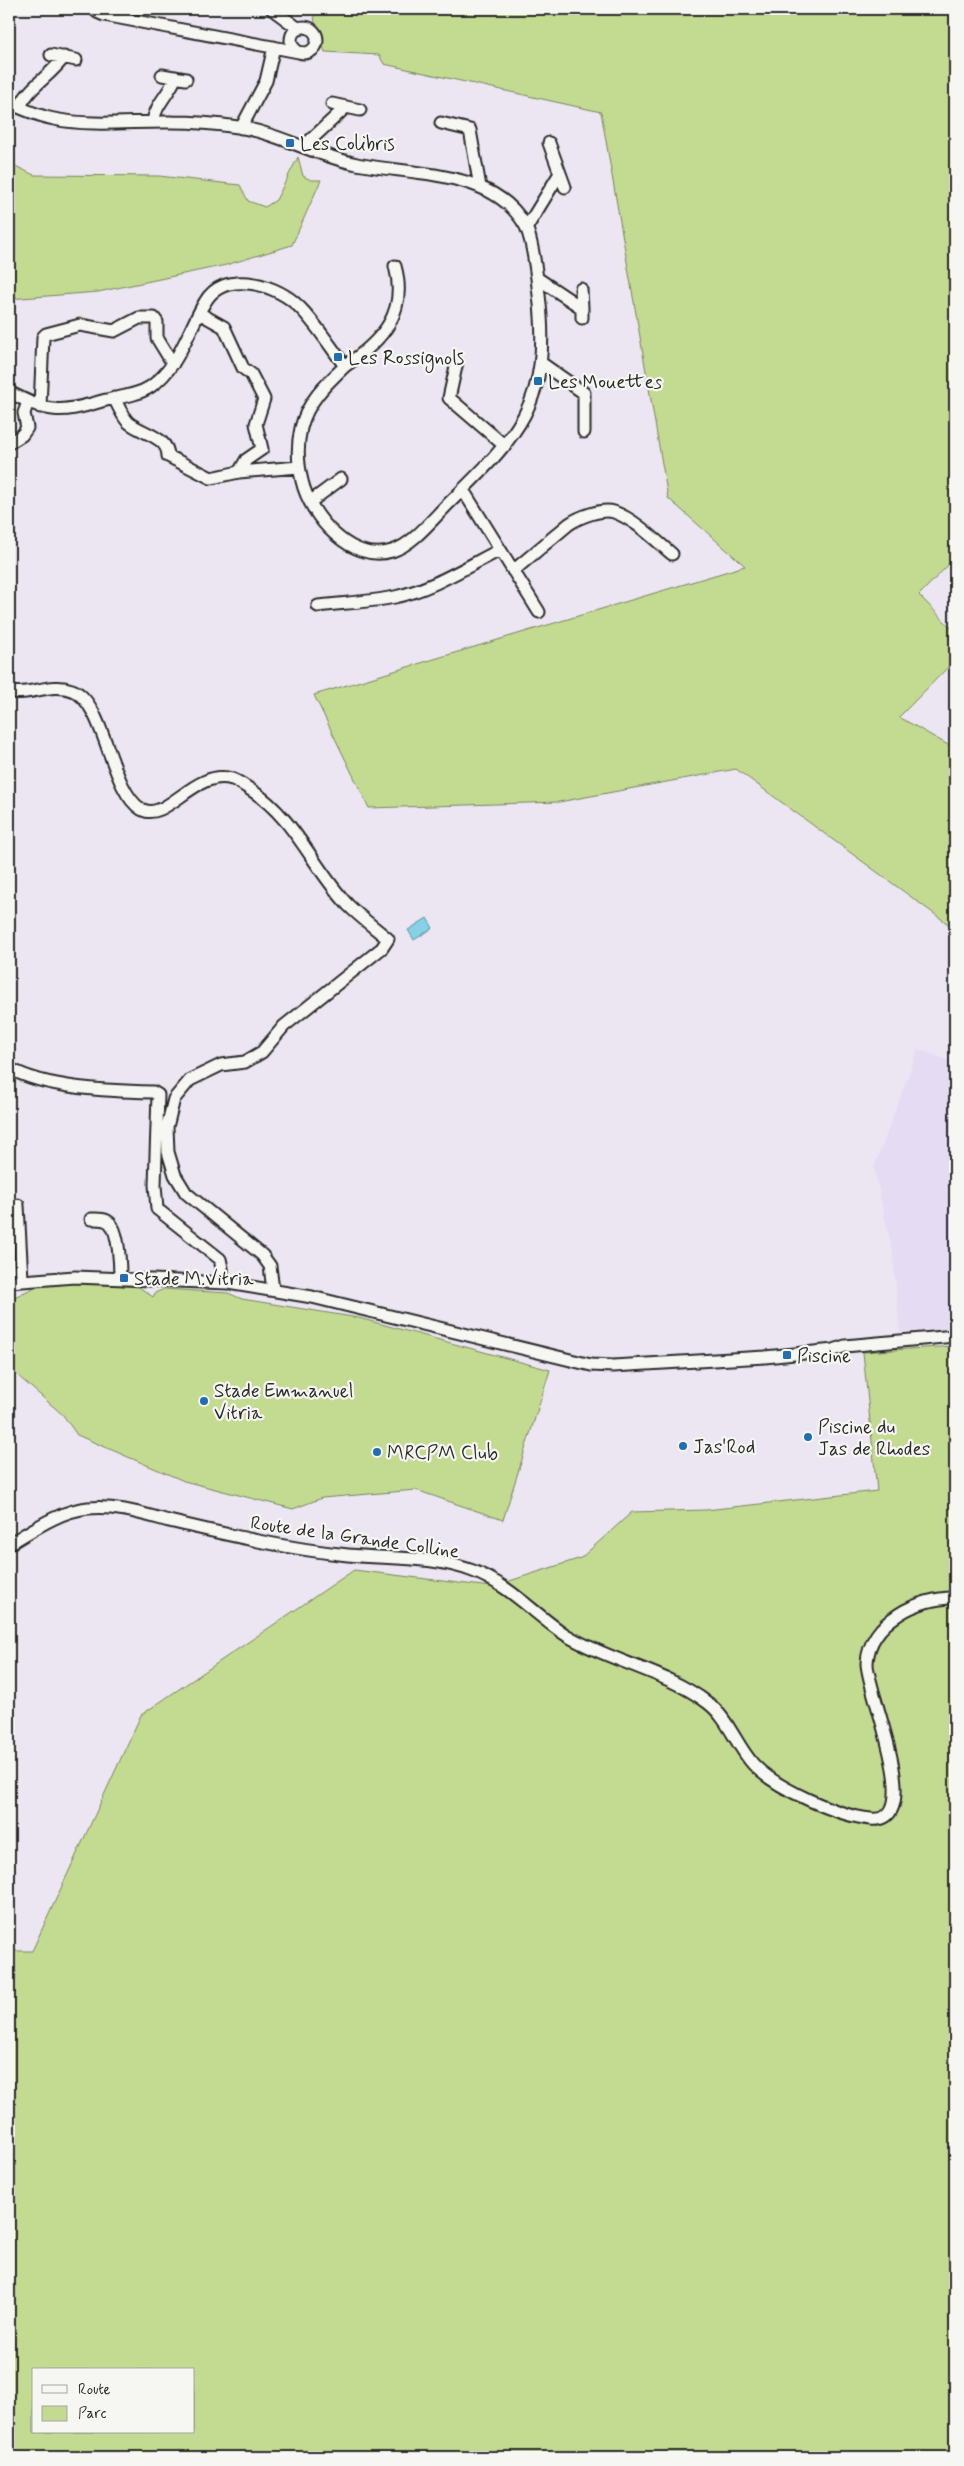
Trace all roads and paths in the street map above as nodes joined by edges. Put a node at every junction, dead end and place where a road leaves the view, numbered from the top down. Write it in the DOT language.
graph roads {
  1 [pos="95,9"];
  2 [pos="272,9"];
  3 [pos="299,29"];
  4 [pos="274,47"];
  5 [pos="304,53"];
  6 [pos="51,55"];
  7 [pos="64,57"];
  8 [pos="76,60"];
  9 [pos="162,75"];
  10 [pos="9,103"];
  11 [pos="332,104"];
  12 [pos="346,107"];
  13 [pos="20,108"];
  14 [pos="360,110"];
  15 [pos="152,122"];
  16 [pos="440,123"];
  17 [pos="241,128"];
  18 [pos="550,143"];
  19 [pos="303,147"];
  20 [pos="560,173"];
  21 [pos="480,187"];
  22 [pos="565,187"];
  23 [pos="526,227"];
  24 [pos="395,266"];
  25 [pos="537,278"];
  26 [pos="581,289"];
  27 [pos="199,313"];
  28 [pos="457,362"];
  29 [pos="541,363"];
  30 [pos="173,364"];
  31 [pos="344,366"];
  32 [pos="9,392"];
  33 [pos="114,398"];
  34 [pos="28,402"];
  35 [pos="40,407"];
  36 [pos="584,432"];
  37 [pos="9,444"];
  38 [pos="505,446"];
  39 [pos="299,467"];
  40 [pos="239,472"];
  41 [pos="341,479"];
  42 [pos="463,490"];
  43 [pos="310,502"];
  44 [pos="500,550"];
  45 [pos="672,554"];
  46 [pos="513,570"];
  47 [pos="318,606"];
  48 [pos="539,612"];
  49 [pos="9,692"];
  50 [pos="9,1068"];
  51 [pos="18,1205"];
  52 [pos="91,1219"];
  53 [pos="120,1278"];
  54 [pos="22,1279"];
  55 [pos="9,1282"];
  56 [pos="223,1282"];
  57 [pos="273,1290"];
  58 [pos="955,1336"];
  59 [pos="9,1544"];
  60 [pos="955,1598"];
  1 -- 4 [label="street"];
  2 -- 3 [label="street"];
  3 -- 5 [label="street"];
  3 -- 5 [label="street"];
  4 -- 5 [label="street"];
  4 -- 17 [label="street"];
  6 -- 7 [label="street"];
  7 -- 8 [label="street"];
  7 -- 13 [label="street"];
  9 -- 15 [label="street"];
  10 -- 13 [label="street"];
  11 -- 12 [label="street"];
  12 -- 14 [label="street"];
  12 -- 19 [label="street"];
  13 -- 15 [label="street"];
  15 -- 17 [label="street"];
  16 -- 21 [label="street"];
  17 -- 19 [label="street"];
  18 -- 20 [label="street"];
  19 -- 21 [label="street"];
  20 -- 22 [label="street"];
  20 -- 23 [label="street"];
  21 -- 23 [label="street"];
  23 -- 25 [label="street"];
  24 -- 31 [label="street"];
  25 -- 26 [label="street"];
  25 -- 29 [label="street"];
  27 -- 30 [label="street"];
  27 -- 31 [label="street"];
  27 -- 40 [label="street"];
  28 -- 38 [label="street"];
  29 -- 36 [label="street"];
  29 -- 38 [label="street"];
  30 -- 33 [label="street"];
  30 -- 35 [label="street"];
  31 -- 39 [label="street"];
  32 -- 34 [label="street"];
  33 -- 35 [label="street"];
  33 -- 40 [label="street"];
  34 -- 35 [label="street"];
  34 -- 37 [label="street"];
  38 -- 42 [label="street"];
  39 -- 40 [label="street"];
  39 -- 43 [label="street"];
  41 -- 43 [label="street"];
  42 -- 43 [label="street"];
  42 -- 44 [label="street"];
  44 -- 46 [label="street"];
  44 -- 47 [label="street"];
  45 -- 46 [label="street"];
  46 -- 48 [label="street"];
  49 -- 57 [label="street"];
  50 -- 56 [label="street"];
  51 -- 54 [label="street"];
  52 -- 53 [label="street"];
  53 -- 54 [label="street"];
  53 -- 56 [label="street"];
  54 -- 55 [label="street"];
  56 -- 57 [label="street"];
  57 -- 58 [label="street"];
  59 -- 60 [label="street, Route de la Grande Colline"];
}
